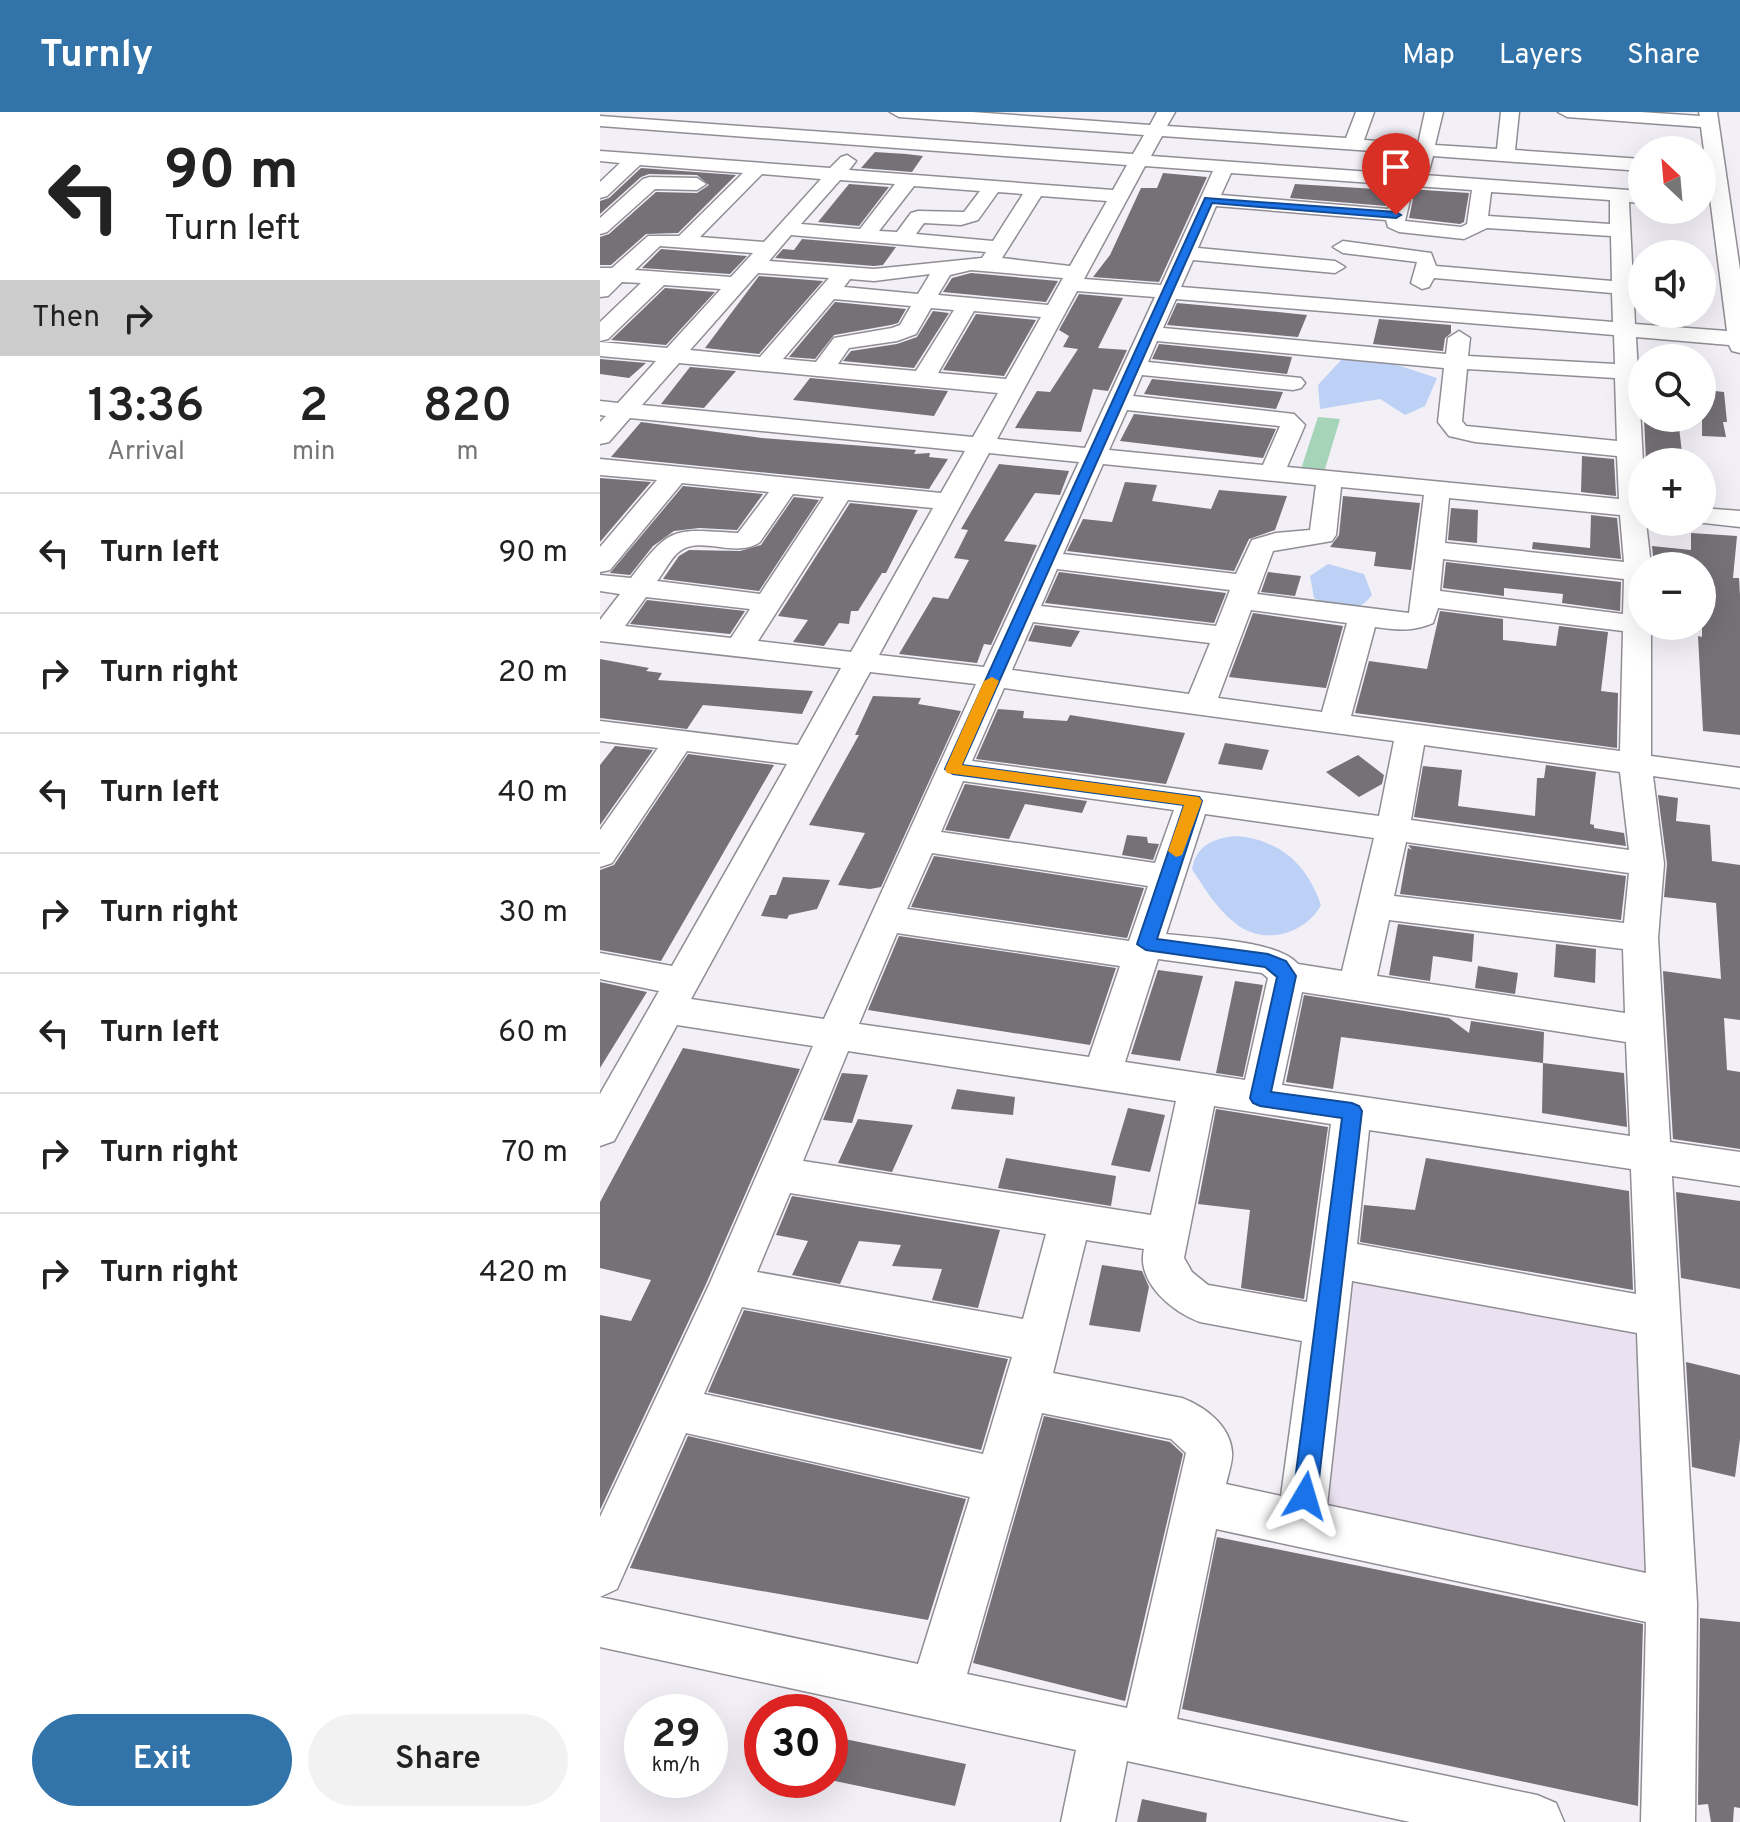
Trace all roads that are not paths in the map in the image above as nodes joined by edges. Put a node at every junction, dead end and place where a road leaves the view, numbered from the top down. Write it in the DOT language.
graph roads {
  1 [pos="891,112"];
  2 [pos="899,112"];
  3 [pos="1240,112"];
  4 [pos="1365,112"];
  5 [pos="1434,112"];
  6 [pos="1510,112"];
  7 [pos="1567,112"];
  8 [pos="1590,113"];
  9 [pos="967,114"];
  10 [pos="1010,116"];
  11 [pos="1636,116"];
  12 [pos="1709,117"];
  13 [pos="1088,118"];
  14 [pos="616,119"];
  15 [pos="1161,121"];
  16 [pos="653,125"];
  17 [pos="600,136"];
  18 [pos="1230,136"];
  19 [pos="1637,136"];
  20 [pos="865,141"];
  21 [pos="1353,144"];
  22 [pos="1425,149"];
  23 [pos="1505,155"];
  24 [pos="606,156"];
  25 [pos="636,158"];
  26 [pos="1139,162"];
  27 [pos="1628,164"];
  28 [pos="718,165"];
  29 [pos="758,168"];
  30 [pos="1224,168"];
  31 [pos="836,173"];
  32 [pos="909,179"];
  33 [pos="1411,180"];
  34 [pos="1482,185"];
  35 [pos="993,186"];
  36 [pos="1036,189"];
  37 [pos="600,192"];
  38 [pos="1120,196"];
  39 [pos="1628,196"];
  40 [pos="1209,200"];
  41 [pos="1628,202"];
  42 [pos="1721,202"];
  43 [pos="1357,212"];
  44 [pos="1396,215"];
  45 [pos="604,220"];
  46 [pos="1477,221"];
  47 [pos="703,224"];
  48 [pos="789,229"];
  49 [pos="1618,231"];
  50 [pos="866,235"];
  51 [pos="903,238"];
  52 [pos="686,240"];
  53 [pos="1733,242"];
  54 [pos="1343,247"];
  55 [pos="768,248"];
  56 [pos="1183,253"];
  57 [pos="993,256"];
  58 [pos="959,264"];
  59 [pos="753,266"];
  60 [pos="1335,267"];
  61 [pos="1425,271"];
  62 [pos="843,273"];
  63 [pos="608,275"];
  64 [pos="658,279"];
  65 [pos="1074,279"];
  66 [pos="736,284"];
  67 [pos="1625,288"];
  68 [pos="600,291"];
  69 [pos="828,292"];
  70 [pos="1166,292"];
  71 [pos="926,301"];
  72 [pos="968,304"];
  73 [pos="1319,304"];
  74 [pos="1737,307"];
  75 [pos="1055,312"];
  76 [pos="1417,312"];
  77 [pos="1461,316"];
  78 [pos="1626,330"];
  79 [pos="1368,331"];
  80 [pos="1148,333"];
  81 [pos="600,334"];
  82 [pos="1739,339"];
  83 [pos="1740,346"];
  84 [pos="600,349"];
  85 [pos="673,354"];
  86 [pos="1457,362"];
  87 [pos="767,363"];
  88 [pos="1133,367"];
  89 [pos="823,369"];
  90 [pos="1626,372"];
  91 [pos="923,378"];
  92 [pos="1293,383"];
  93 [pos="1014,387"];
  94 [pos="1118,402"];
  95 [pos="612,409"];
  96 [pos="600,437"];
  97 [pos="981,445"];
  98 [pos="1629,448"];
  99 [pos="1628,450"];
  100 [pos="1094,456"];
  101 [pos="600,467"];
  102 [pos="676,474"];
  103 [pos="1271,474"];
  104 [pos="1329,479"];
  105 [pos="786,485"];
  106 [pos="1437,490"];
  107 [pos="841,491"];
  108 [pos="950,502"];
  109 [pos="1628,508"];
  110 [pos="1716,517"];
  111 [pos="1740,519"];
  112 [pos="1430,549"];
  113 [pos="1047,560"];
  114 [pos="600,564"];
  115 [pos="1628,571"];
  116 [pos="600,583"];
  117 [pos="638,587"];
  118 [pos="1244,592"];
  119 [pos="1425,598"];
  120 [pos="769,603"];
  121 [pos="1023,612"];
  122 [pos="1363,617"];
  123 [pos="1628,623"];
  124 [pos="603,632"];
  125 [pos="1227,636"];
  126 [pos="1635,640"];
  127 [pos="738,649"];
  128 [pos="860,663"];
  129 [pos="994,677"];
  130 [pos="1200,705"];
  131 [pos="1334,723"];
  132 [pos="1411,733"];
  133 [pos="605,739"];
  134 [pos="679,740"];
  135 [pos="808,756"];
  136 [pos="1635,763"];
  137 [pos="953,769"];
  138 [pos="1740,778"];
  139 [pos="1193,801"];
  140 [pos="1393,829"];
  141 [pos="921,840"];
  142 [pos="600,855"];
  143 [pos="1647,864"];
  144 [pos="1168,877"];
  145 [pos="1373,906"];
  146 [pos="885,919"];
  147 [pos="1640,938"];
  148 [pos="1144,950"];
  149 [pos="600,966"];
  150 [pos="1287,976"];
  151 [pos="1356,986"];
  152 [pos="675,996"];
  153 [pos="1644,1030"];
  154 [pos="834,1034"];
  155 [pos="1102,1074"];
  156 [pos="1198,1088"];
  157 [pos="1260,1098"];
  158 [pos="605,1110"];
  159 [pos="1352,1111"];
  160 [pos="1650,1155"];
  161 [pos="1740,1169"];
  162 [pos="776,1174"];
  163 [pos="1070,1221"];
  164 [pos="1167,1235"];
  165 [pos="1334,1259"];
  166 [pos="730,1286"];
  167 [pos="1656,1317"];
  168 [pos="1325,1325"];
  169 [pos="1039,1342"];
  170 [pos="1026,1389"];
  171 [pos="675,1409"];
  172 [pos="999,1480"];
  173 [pos="1200,1502"];
  174 [pos="1301,1524"];
  175 [pos="600,1572"];
  176 [pos="1672,1603"];
  177 [pos="600,1622"];
  178 [pos="935,1694"];
  179 [pos="1126,1735"];
  180 [pos="1088,1822"];
  181 [pos="1537,1822"];
  182 [pos="1668,1822"];
  1 -- 20 [label="street"];
  2 -- 9 [label="street"];
  3 -- 18 [label="street"];
  4 -- 21 [label="street"];
  5 -- 22 [label="street"];
  6 -- 23 [label="street"];
  7 -- 8 [label="street"];
  8 -- 11 [label="street"];
  9 -- 10 [label="street"];
  10 -- 13 [label="street"];
  11 -- 12 [label="street"];
  11 -- 19 [label="street"];
  13 -- 15 [label="street"];
  14 -- 16 [label="street"];
  14 -- 17 [label="street"];
  15 -- 18 [label="street"];
  15 -- 26 [label="street"];
  16 -- 20 [label="street"];
  16 -- 24 [label="street"];
  18 -- 21 [label="street"];
  20 -- 26 [label="street"];
  20 -- 31 [label="street"];
  21 -- 22 [label="street"];
  22 -- 23 [label="street"];
  22 -- 33 [label="street"];
  23 -- 27 [label="street"];
  24 -- 25 [label="street"];
  25 -- 28 [label="street"];
  25 -- 37 [label="street"];
  26 -- 30 [label="street"];
  26 -- 38 [label="street"];
  28 -- 29 [label="street"];
  28 -- 45 [label="street"];
  29 -- 31 [label="street"];
  29 -- 47 [label="street"];
  30 -- 33 [label="street"];
  30 -- 40 [label="street"];
  31 -- 32 [label="street"];
  31 -- 48 [label="street"];
  32 -- 35 [label="street"];
  32 -- 50 [label="street"];
  33 -- 34 [label="street"];
  33 -- 44 [label="street"];
  34 -- 39 [label="street"];
  34 -- 46 [label="street"];
  35 -- 36 [label="street"];
  35 -- 51 [label="street"];
  36 -- 38 [label="street"];
  36 -- 57 [label="street"];
  38 -- 65 [label="street"];
  40 -- 43 [label="street"];
  40 -- 56 [label="street"];
  41 -- 49 [label="street"];
  42 -- 53 [label="street"];
  43 -- 44 [label="street"];
  43 -- 54 [label="street"];
  44 -- 46 [label="street"];
  45 -- 47 [label="street"];
  46 -- 49 [label="street"];
  47 -- 52 [label="street"];
  48 -- 50 [label="street"];
  48 -- 55 [label="street"];
  49 -- 67 [label="street"];
  50 -- 51 [label="street"];
  51 -- 57 [label="street"];
  52 -- 55 [label="street"];
  52 -- 63 [label="street"];
  53 -- 74 [label="street"];
  54 -- 60 [label="street"];
  54 -- 61 [label="street"];
  55 -- 59 [label="street"];
  56 -- 60 [label="street"];
  56 -- 70 [label="street"];
  57 -- 58 [label="street"];
  57 -- 65 [label="street"];
  58 -- 62 [label="street"];
  58 -- 71 [label="street"];
  59 -- 62 [label="street"];
  59 -- 66 [label="street"];
  60 -- 73 [label="street"];
  61 -- 67 [label="street"];
  61 -- 76 [label="street"];
  62 -- 69 [label="street"];
  63 -- 64 [label="street"];
  63 -- 68 [label="street"];
  64 -- 66 [label="street"];
  64 -- 81 [label="street"];
  65 -- 70 [label="street"];
  65 -- 75 [label="street"];
  66 -- 85 [label="street"];
  67 -- 78 [label="street"];
  69 -- 71 [label="street"];
  69 -- 87 [label="street"];
  70 -- 73 [label="street"];
  70 -- 80 [label="street"];
  71 -- 72 [label="street"];
  71 -- 89 [label="street"];
  72 -- 75 [label="street"];
  72 -- 91 [label="street"];
  73 -- 79 [label="street"];
  74 -- 82 [label="street"];
  75 -- 93 [label="street"];
  76 -- 77 [label="street"];
  76 -- 79 [label="street"];
  77 -- 78 [label="street"];
  77 -- 86 [label="street"];
  78 -- 82 [label="street"];
  78 -- 90 [label="street"];
  79 -- 80 [label="street"];
  79 -- 86 [label="street"];
  80 -- 88 [label="street"];
  82 -- 83 [label="street"];
  84 -- 85 [label="street"];
  85 -- 87 [label="street"];
  85 -- 95 [label="street"];
  86 -- 90 [label="street"];
  86 -- 99 [label="street"];
  87 -- 89 [label="street"];
  88 -- 92 [label="street"];
  88 -- 94 [label="street"];
  89 -- 91 [label="street"];
  90 -- 98 [label="street"];
  91 -- 93 [label="street"];
  93 -- 97 [label="street"];
  94 -- 100 [label="street"];
  94 -- 103 [label="street"];
  95 -- 96 [label="street"];
  95 -- 97 [label="street"];
  97 -- 100 [label="street"];
  97 -- 108 [label="street"];
  100 -- 103 [label="street"];
  100 -- 113 [label="street"];
  101 -- 102 [label="street"];
  102 -- 105 [label="street"];
  102 -- 114 [label="street"];
  103 -- 104 [label="street"];
  104 -- 106 [label="street"];
  104 -- 118 [label="street"];
  105 -- 107 [label="street"];
  105 -- 117 [label="street"];
  106 -- 109 [label="street"];
  106 -- 112 [label="street"];
  107 -- 108 [label="street"];
  107 -- 120 [label="street"];
  108 -- 128 [label="street"];
  110 -- 111 [label="street"];
  112 -- 115 [label="street"];
  112 -- 119 [label="street"];
  113 -- 118 [label="street"];
  113 -- 121 [label="street"];
  116 -- 117 [label="street"];
  117 -- 120 [label="street"];
  117 -- 124 [label="street"];
  118 -- 122 [label="street"];
  118 -- 125 [label="street"];
  119 -- 122 [label="street"];
  119 -- 123 [label="street"];
  120 -- 127 [label="street"];
  121 -- 125 [label="street"];
  121 -- 129 [label="street"];
  122 -- 131 [label="street"];
  124 -- 127 [label="street"];
  125 -- 130 [label="street"];
  126 -- 136 [label="street"];
  127 -- 128 [label="street"];
  128 -- 129 [label="street"];
  128 -- 135 [label="street"];
  129 -- 130 [label="street"];
  129 -- 137 [label="street"];
  130 -- 131 [label="street"];
  131 -- 132 [label="street"];
  132 -- 136 [label="street"];
  132 -- 140 [label="street"];
  133 -- 134 [label="street"];
  134 -- 135 [label="street"];
  134 -- 142 [label="street"];
  135 -- 152 [label="street"];
  136 -- 138 [label="street"];
  136 -- 143 [label="street"];
  137 -- 139 [label="street"];
  137 -- 141 [label="street"];
  139 -- 140 [label="street"];
  139 -- 144 [label="street"];
  140 -- 143 [label="street"];
  140 -- 145 [label="street"];
  141 -- 144 [label="street"];
  141 -- 146 [label="street"];
  143 -- 147 [label="street"];
  144 -- 148 [label="street"];
  145 -- 147 [label="street"];
  145 -- 151 [label="street"];
  146 -- 148 [label="street"];
  146 -- 154 [label="street"];
  147 -- 153 [label="street"];
  148 -- 150 [label="street"];
  148 -- 155 [label="street"];
  149 -- 152 [label="street"];
  150 -- 151 [label="street"];
  150 -- 157 [label="street"];
  151 -- 153 [label="street"];
  152 -- 154 [label="street"];
  152 -- 158 [label="street"];
  153 -- 160 [label="street"];
  154 -- 155 [label="street"];
  154 -- 162 [label="street"];
  155 -- 156 [label="street"];
  156 -- 157 [label="street"];
  156 -- 164 [label="street"];
  157 -- 159 [label="street"];
  159 -- 160 [label="street"];
  159 -- 165 [label="street"];
  160 -- 161 [label="street"];
  160 -- 167 [label="street"];
  162 -- 163 [label="street"];
  162 -- 166 [label="street"];
  163 -- 164 [label="street"];
  163 -- 169 [label="street"];
  164 -- 168 [label="street"];
  165 -- 167 [label="street"];
  165 -- 168 [label="street"];
  166 -- 169 [label="street"];
  166 -- 171 [label="street"];
  167 -- 176 [label="street"];
  168 -- 174 [label="street"];
  169 -- 170 [label="street"];
  170 -- 172 [label="street"];
  170 -- 173 [label="street"];
  171 -- 172 [label="street"];
  171 -- 175 [label="street"];
  172 -- 178 [label="street"];
  173 -- 174 [label="street"];
  173 -- 179 [label="street"];
  174 -- 176 [label="street"];
  176 -- 182 [label="street"];
  177 -- 178 [label="street"];
  178 -- 179 [label="street"];
  179 -- 180 [label="street"];
  179 -- 181 [label="street"];
}
